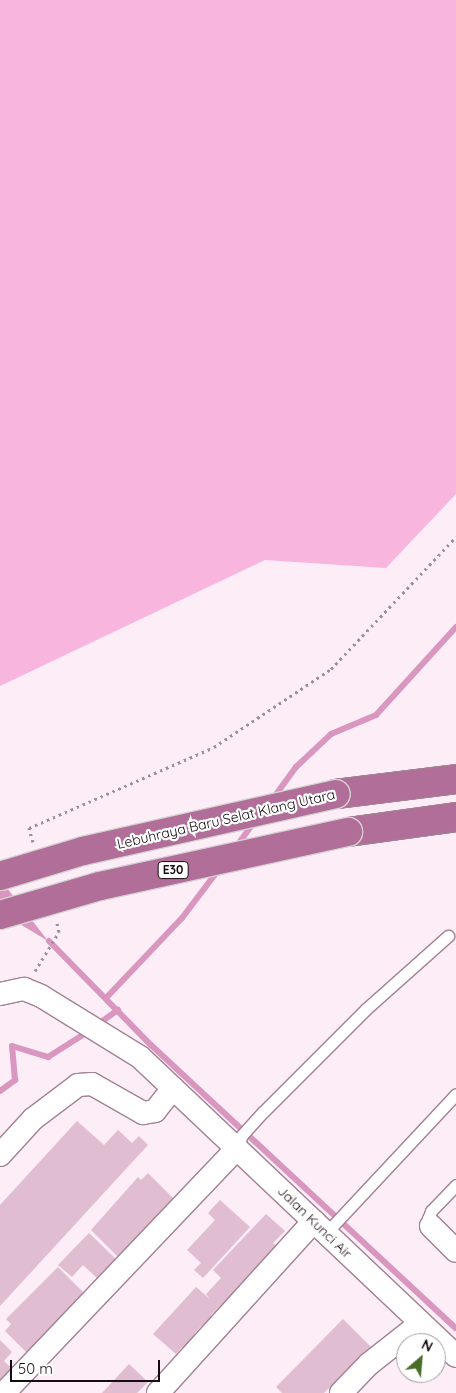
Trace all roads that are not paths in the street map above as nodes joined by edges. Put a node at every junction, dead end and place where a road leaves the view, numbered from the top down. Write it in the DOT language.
graph roads {
  1 [pos="456,779"];
  2 [pos="456,817"];
  3 [pos="0,876"];
  4 [pos="0,915"];
  5 [pos="448,936"];
  6 [pos="0,994"];
  7 [pos="173,1088"];
  8 [pos="456,1094"];
  9 [pos="239,1141"];
  10 [pos="0,1155"];
  11 [pos="456,1185"];
  12 [pos="325,1226"];
  13 [pos="431,1226"];
  14 [pos="456,1251"];
  15 [pos="421,1323"];
  16 [pos="453,1344"];
  17 [pos="4,1393"];
  18 [pos="158,1393"];
  19 [pos="341,1393"];
  1 -- 3 [label="highway, Lebuhraya Baru Selat Klang Utara, bridge"];
  2 -- 4 [label="highway, E30, bridge"];
  5 -- 9 [label="lane"];
  6 -- 7 [label="street, Jalan Kunci Air"];
  7 -- 9 [label="street, Jalan Kunci Air"];
  7 -- 10 [label="street"];
  8 -- 12 [label="lane"];
  9 -- 12 [label="street, Jalan Kunci Air"];
  9 -- 17 [label="street"];
  11 -- 13 [label="lane"];
  12 -- 15 [label="street, Jalan Kunci Air"];
  12 -- 18 [label="street"];
  13 -- 14 [label="street"];
  15 -- 16 [label="street, Jalan Kunci Air"];
  15 -- 19 [label="street"];
}
